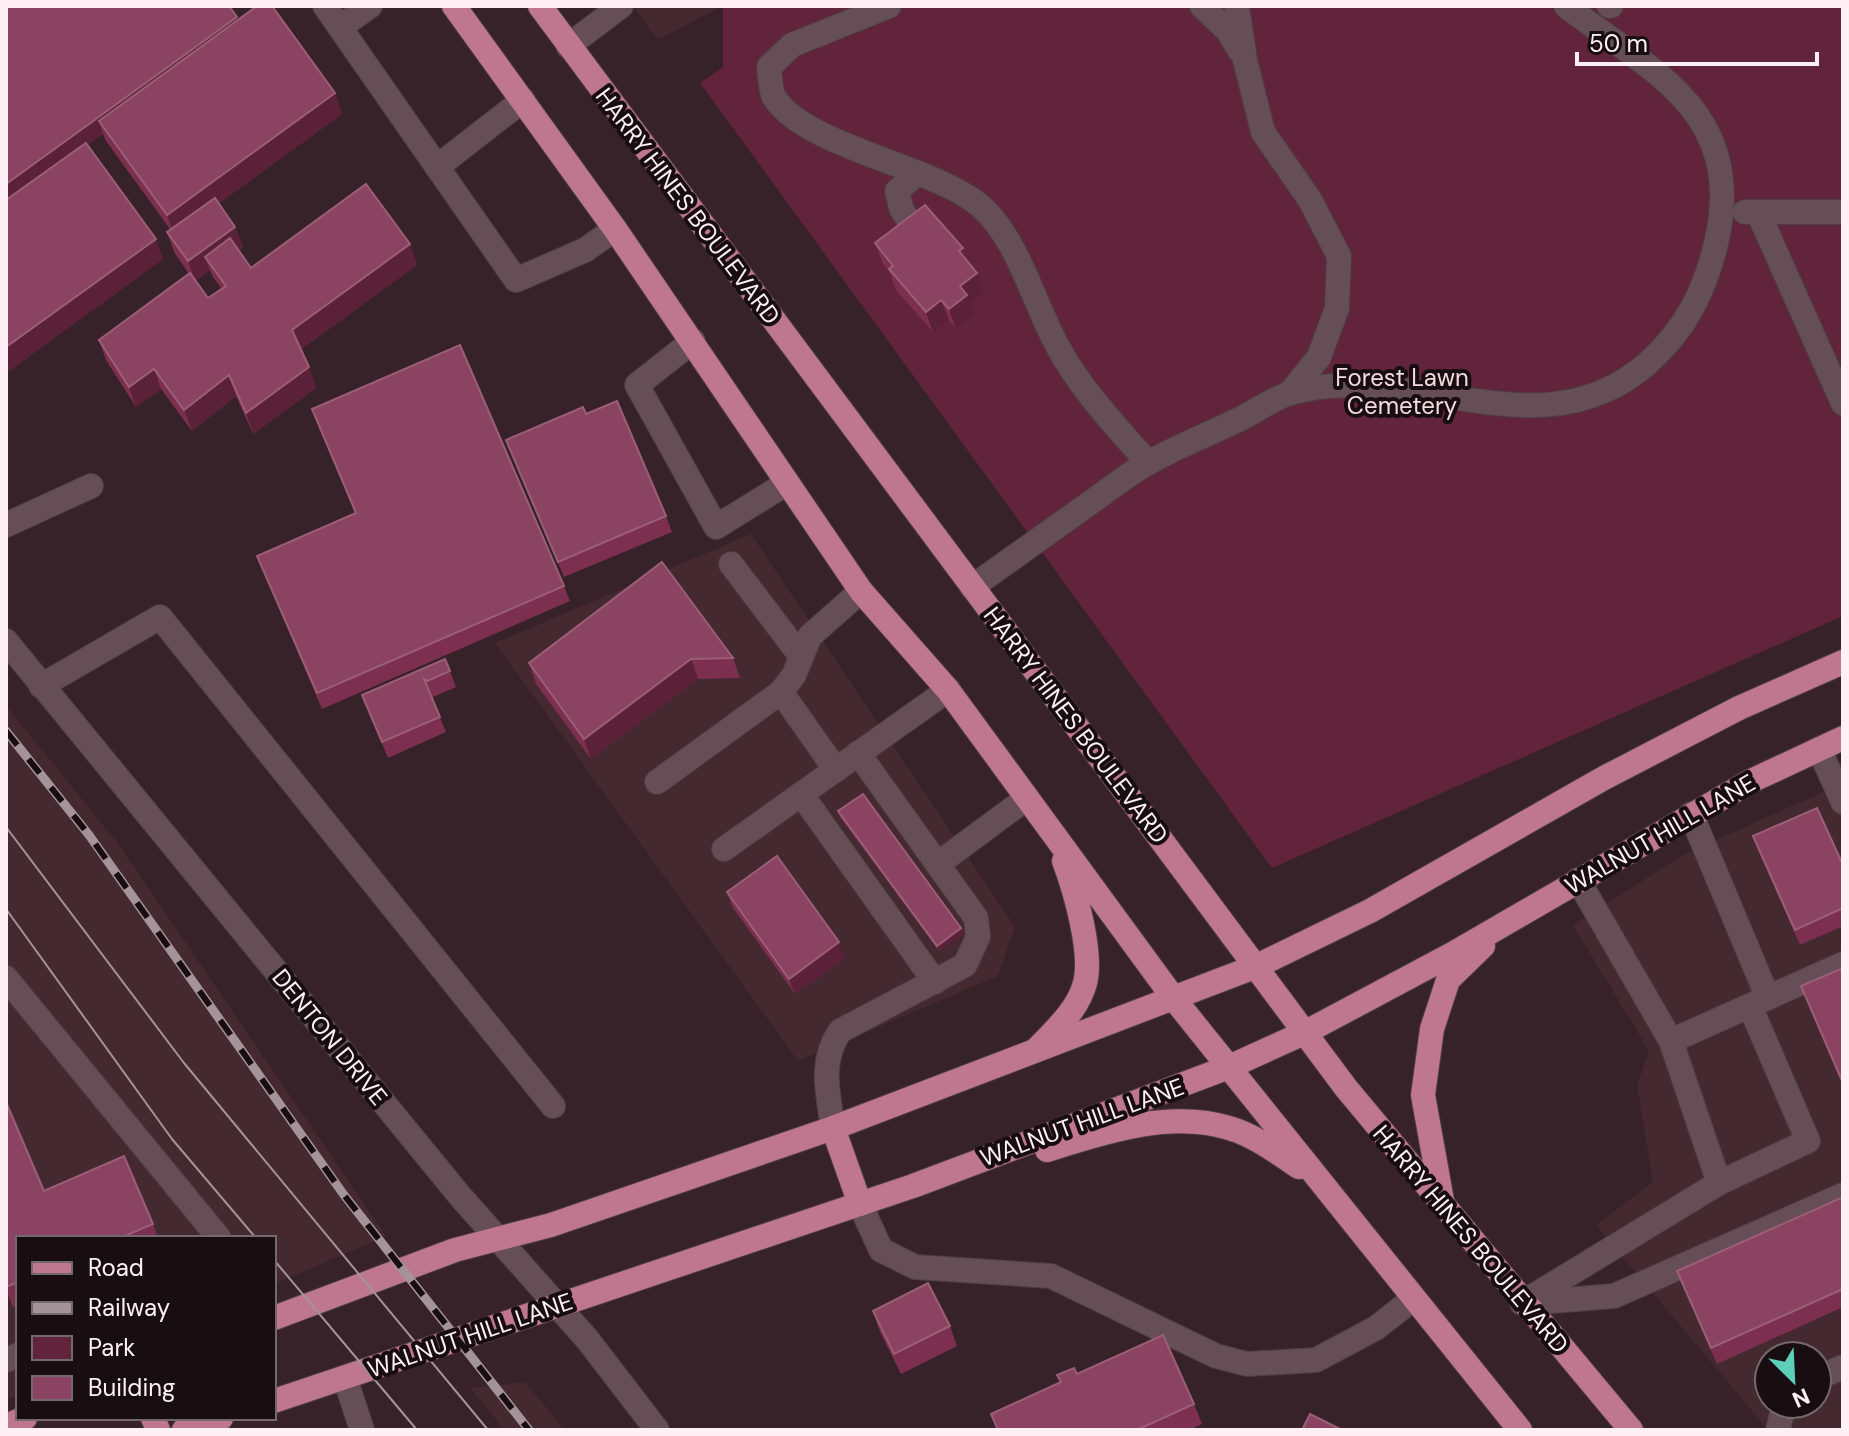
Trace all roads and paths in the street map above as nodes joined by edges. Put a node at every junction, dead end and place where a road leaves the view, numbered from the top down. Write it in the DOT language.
graph roads {
  1 [pos="325,6"];
  2 [pos="370,6"];
  3 [pos="454,6"];
  4 [pos="540,6"];
  5 [pos="621,6"];
  6 [pos="889,6"];
  7 [pos="1202,6"];
  8 [pos="1237,6"];
  9 [pos="1566,6"];
  10 [pos="340,27"];
  11 [pos="568,46"];
  12 [pos="1245,60"];
  13 [pos="523,100"];
  14 [pos="437,167"];
  15 [pos="918,173"];
  16 [pos="1723,212"];
  17 [pos="1758,212"];
  18 [pos="1843,212"];
  19 [pos="615,229"];
  20 [pos="914,230"];
  21 [pos="693,341"];
  22 [pos="1290,393"];
  23 [pos="1843,403"];
  24 [pos="1148,463"];
  25 [pos="787,483"];
  26 [pos="91,486"];
  27 [pos="6,525"];
  28 [pos="731,564"];
  29 [pos="972,587"];
  30 [pos="861,591"];
  31 [pos="6,641"];
  32 [pos="800,655"];
  33 [pos="1843,662"];
  34 [pos="41,686"];
  35 [pos="948,690"];
  36 [pos="781,692"];
  37 [pos="1843,738"];
  38 [pos="1819,749"];
  39 [pos="858,753"];
  40 [pos="836,770"];
  41 [pos="657,782"];
  42 [pos="801,794"];
  43 [pos="1027,798"];
  44 [pos="1843,802"];
  45 [pos="1691,814"];
  46 [pos="1052,833"];
  47 [pos="724,849"];
  48 [pos="939,863"];
  49 [pos="1578,880"];
  50 [pos="1514,917"];
  51 [pos="1843,964"];
  52 [pos="1257,966"];
  53 [pos="6,978"];
  54 [pos="935,982"];
  55 [pos="1175,1000"];
  56 [pos="1759,1002"];
  57 [pos="1306,1032"];
  58 [pos="1671,1041"];
  59 [pos="1033,1054"];
  60 [pos="1229,1067"];
  61 [pos="553,1106"];
  62 [pos="833,1128"];
  63 [pos="1316,1178"];
  64 [pos="1719,1183"];
  65 [pos="913,1186"];
  66 [pos="1843,1195"];
  67 [pos="860,1204"];
  68 [pos="1443,1208"];
  69 [pos="217,1236"];
  70 [pos="497,1239"];
  71 [pos="1413,1299"];
  72 [pos="1522,1303"];
  73 [pos="557,1305"];
  74 [pos="277,1312"];
  75 [pos="345,1378"];
  76 [pos="276,1400"];
  77 [pos="215,1420"];
  78 [pos="184,1430"];
  79 [pos="362,1430"];
  80 [pos="657,1430"];
  81 [pos="1520,1430"];
  82 [pos="1631,1430"];
  1 -- 10 [label="street"];
  2 -- 10 [label="street"];
  3 -- 13 [label="main road"];
  4 -- 11 [label="main road, HARRY HINES BOULEVARD"];
  5 -- 11 [label="street"];
  6 -- 15 [label="street"];
  7 -- 12 [label="street"];
  8 -- 12 [label="street"];
  9 -- 16 [label="street"];
  10 -- 14 [label="street"];
  11 -- 29 [label="main road, HARRY HINES BOULEVARD"];
  12 -- 22 [label="street"];
  13 -- 14 [label="street"];
  13 -- 19 [label="main road"];
  14 -- 19 [label="street"];
  15 -- 20 [label="street"];
  15 -- 24 [label="street"];
  16 -- 17 [label="street"];
  16 -- 22 [label="street"];
  17 -- 18 [label="street"];
  17 -- 23 [label="street"];
  19 -- 21 [label="main road"];
  21 -- 25 [label="main road"];
  21 -- 25 [label="street"];
  22 -- 24 [label="street"];
  24 -- 29 [label="street"];
  25 -- 30 [label="main road"];
  26 -- 27 [label="street"];
  28 -- 32 [label="street"];
  29 -- 52 [label="main road, HARRY HINES BOULEVARD"];
  30 -- 32 [label="street"];
  30 -- 35 [label="main road"];
  31 -- 34 [label="street, DENTON DRIVE"];
  32 -- 36 [label="street"];
  33 -- 52 [label="main road"];
  34 -- 61 [label="street"];
  34 -- 70 [label="street, DENTON DRIVE"];
  35 -- 39 [label="street"];
  35 -- 43 [label="main road"];
  36 -- 40 [label="street"];
  36 -- 41 [label="street"];
  37 -- 38 [label="main road, WALNUT HILL LANE"];
  38 -- 44 [label="street"];
  38 -- 45 [label="main road, WALNUT HILL LANE"];
  39 -- 40 [label="street"];
  39 -- 48 [label="street"];
  40 -- 42 [label="street"];
  42 -- 47 [label="street"];
  42 -- 54 [label="street"];
  43 -- 46 [label="main road"];
  43 -- 48 [label="street"];
  45 -- 49 [label="main road, WALNUT HILL LANE"];
  45 -- 56 [label="street"];
  46 -- 55 [label="main road"];
  46 -- 59 [label="main road"];
  48 -- 54 [label="street"];
  49 -- 50 [label="main road, WALNUT HILL LANE"];
  49 -- 58 [label="street"];
  50 -- 57 [label="main road, WALNUT HILL LANE"];
  50 -- 68 [label="main road"];
  51 -- 56 [label="street"];
  52 -- 55 [label="main road"];
  52 -- 57 [label="main road, HARRY HINES BOULEVARD"];
  53 -- 69 [label="street"];
  54 -- 62 [label="street"];
  55 -- 59 [label="main road"];
  55 -- 60 [label="main road"];
  56 -- 58 [label="street"];
  56 -- 64 [label="street"];
  57 -- 60 [label="main road, WALNUT HILL LANE"];
  57 -- 68 [label="main road, HARRY HINES BOULEVARD"];
  58 -- 64 [label="street"];
  59 -- 62 [label="main road"];
  60 -- 63 [label="main road"];
  60 -- 65 [label="main road, WALNUT HILL LANE"];
  62 -- 67 [label="main road"];
  62 -- 70 [label="main road"];
  63 -- 65 [label="main road"];
  63 -- 71 [label="main road"];
  64 -- 72 [label="street"];
  65 -- 67 [label="main road, WALNUT HILL LANE"];
  66 -- 72 [label="street"];
  67 -- 71 [label="street"];
  67 -- 73 [label="main road, WALNUT HILL LANE"];
  68 -- 72 [label="main road, HARRY HINES BOULEVARD"];
  70 -- 73 [label="street, DENTON DRIVE"];
  70 -- 74 [label="main road"];
  71 -- 81 [label="main road"];
  72 -- 82 [label="main road, HARRY HINES BOULEVARD"];
  73 -- 75 [label="main road, WALNUT HILL LANE"];
  73 -- 80 [label="street, DENTON DRIVE"];
  75 -- 76 [label="main road, WALNUT HILL LANE"];
  75 -- 79 [label="street"];
  77 -- 78 [label="main road"];
}
